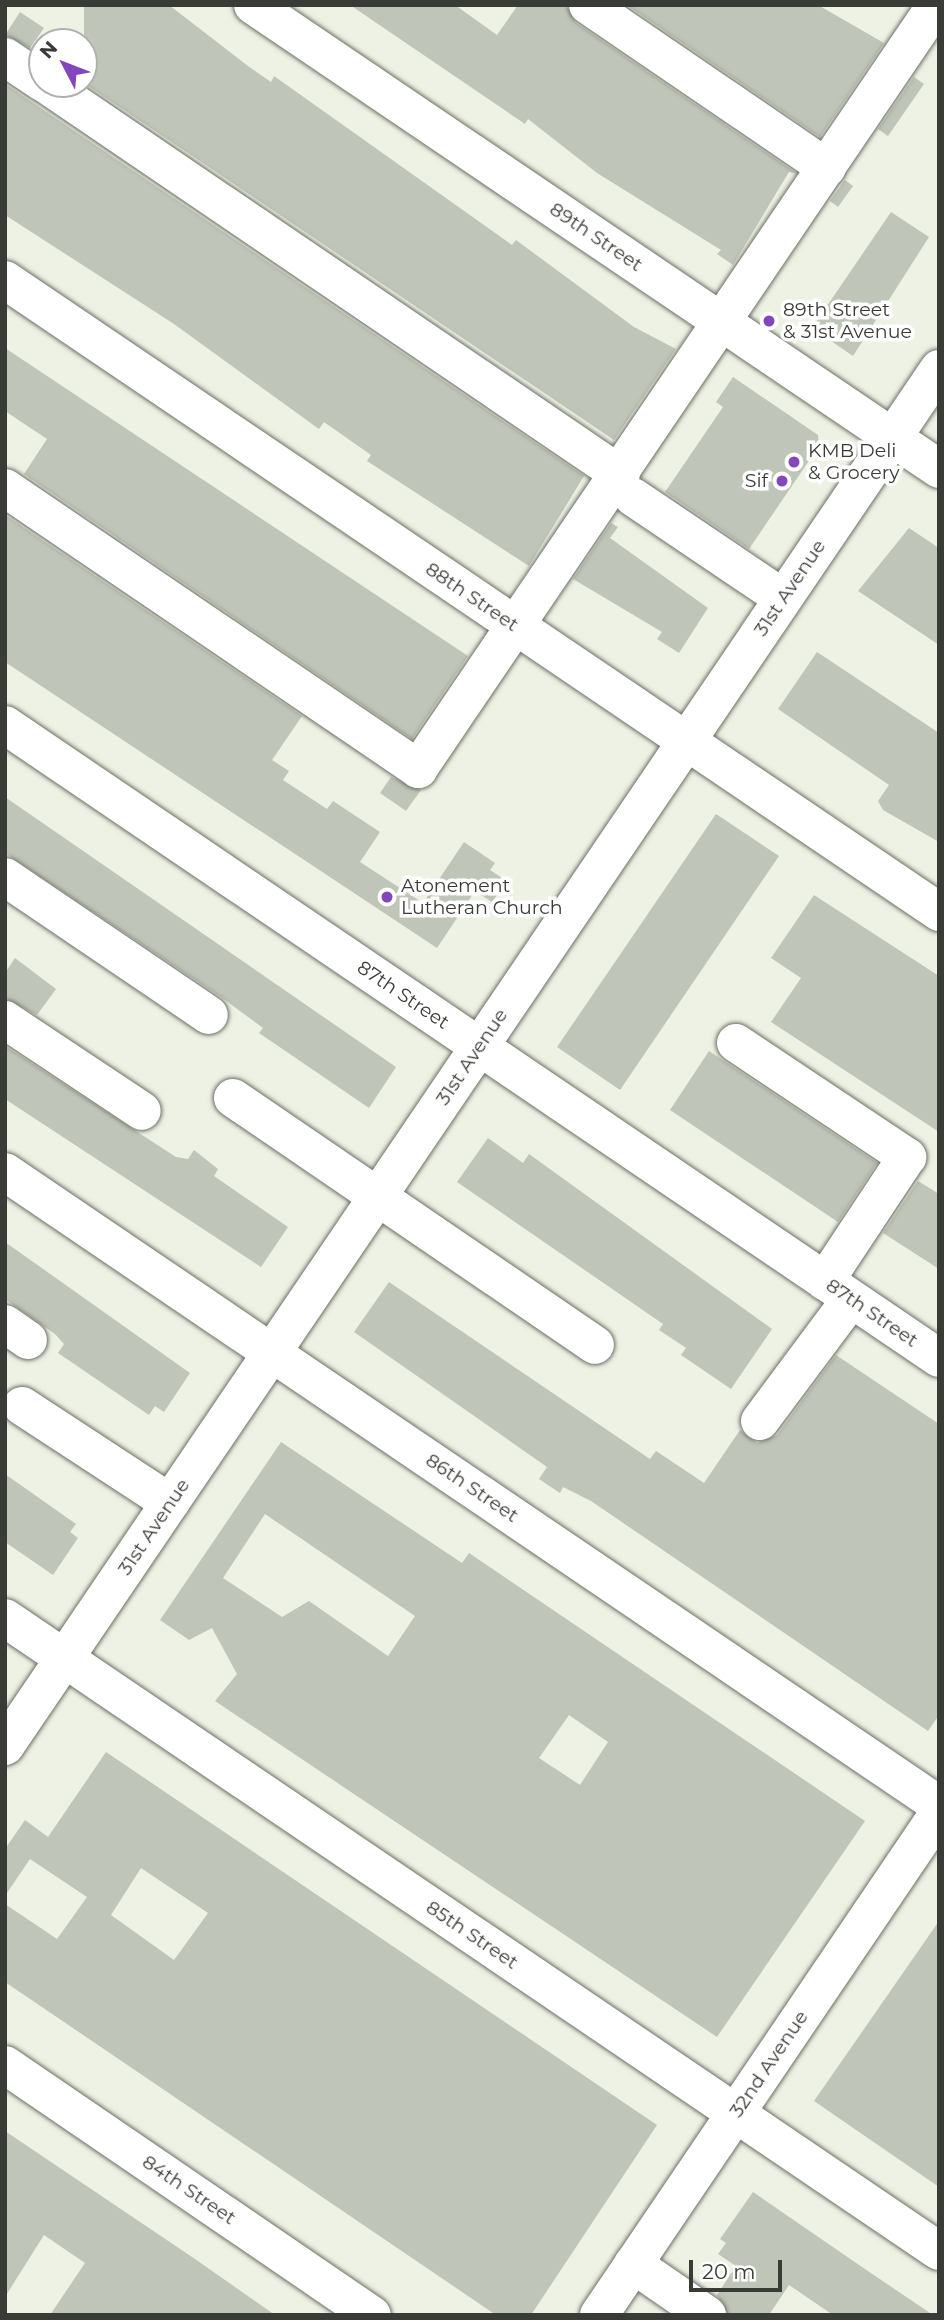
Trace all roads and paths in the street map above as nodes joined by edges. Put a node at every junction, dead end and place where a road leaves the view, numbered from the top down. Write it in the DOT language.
graph roads {
  1 [pos="253,5"];
  2 [pos="588,5"];
  3 [pos="932,9"];
  4 [pos="5,57"];
  5 [pos="28,72"];
  6 [pos="66,98"];
  7 [pos="827,168"];
  8 [pos="5,280"];
  9 [pos="724,324"];
  10 [pos="939,369"];
  11 [pos="892,438"];
  12 [pos="939,469"];
  13 [pos="627,486"];
  14 [pos="5,488"];
  15 [pos="783,598"];
  16 [pos="518,628"];
  17 [pos="5,726"];
  18 [pos="686,742"];
  19 [pos="5,877"];
  20 [pos="939,912"];
  21 [pos="209,1015"];
  22 [pos="5,1020"];
  23 [pos="736,1043"];
  24 [pos="479,1046"];
  25 [pos="233,1098"];
  26 [pos="142,1111"];
  27 [pos="5,1172"];
  28 [pos="376,1198"];
  29 [pos="838,1290"];
  30 [pos="595,1345"];
  31 [pos="272,1352"];
  32 [pos="939,1358"];
  33 [pos="22,1406"];
  34 [pos="760,1421"];
  35 [pos="170,1503"];
  36 [pos="5,1618"];
  37 [pos="65,1658"];
  38 [pos="5,1746"];
  39 [pos="939,1805"];
  40 [pos="939,1813"];
  41 [pos="5,2065"];
  42 [pos="736,2113"];
  43 [pos="939,2251"];
  44 [pos="633,2264"];
  45 [pos="372,2315"];
  46 [pos="599,2315"];
  47 [pos="707,2315"];
  1 -- 9 [label="street, 89th Street"];
  2 -- 7 [label="street"];
  3 -- 7 [label="street"];
  4 -- 5 [label="street"];
  6 -- 13 [label="street"];
  7 -- 9 [label="street"];
  8 -- 16 [label="street, 88th Street"];
  9 -- 11 [label="street, 89th Street"];
  9 -- 13 [label="street"];
  10 -- 11 [label="street, 31st Avenue"];
  11 -- 12 [label="street, 89th Street"];
  11 -- 15 [label="street, 31st Avenue"];
  13 -- 15 [label="street"];
  13 -- 16 [label="street"];
  14 -- 16 [label="street"];
  15 -- 18 [label="street, 31st Avenue"];
  16 -- 18 [label="street, 88th Street"];
  17 -- 24 [label="street, 87th Street"];
  18 -- 20 [label="street, 88th Street"];
  18 -- 24 [label="street, 31st Avenue"];
  19 -- 21 [label="street"];
  22 -- 26 [label="street"];
  23 -- 29 [label="street"];
  24 -- 28 [label="street, 31st Avenue"];
  24 -- 29 [label="street, 87th Street"];
  25 -- 28 [label="street"];
  27 -- 31 [label="street, 86th Street"];
  28 -- 30 [label="street"];
  28 -- 31 [label="street, 31st Avenue"];
  29 -- 32 [label="street, 87th Street"];
  29 -- 34 [label="street"];
  31 -- 35 [label="street, 31st Avenue"];
  31 -- 39 [label="street, 86th Street"];
  33 -- 35 [label="street"];
  35 -- 37 [label="street, 31st Avenue"];
  36 -- 37 [label="street, 85th Street"];
  37 -- 38 [label="street, 31st Avenue"];
  37 -- 42 [label="street, 85th Street"];
  40 -- 42 [label="street, 32nd Avenue"];
  41 -- 45 [label="street, 84th Street"];
  42 -- 43 [label="street, 85th Street"];
  42 -- 44 [label="street, 32nd Avenue"];
  44 -- 46 [label="street, 32nd Avenue"];
  44 -- 47 [label="street"];
}
